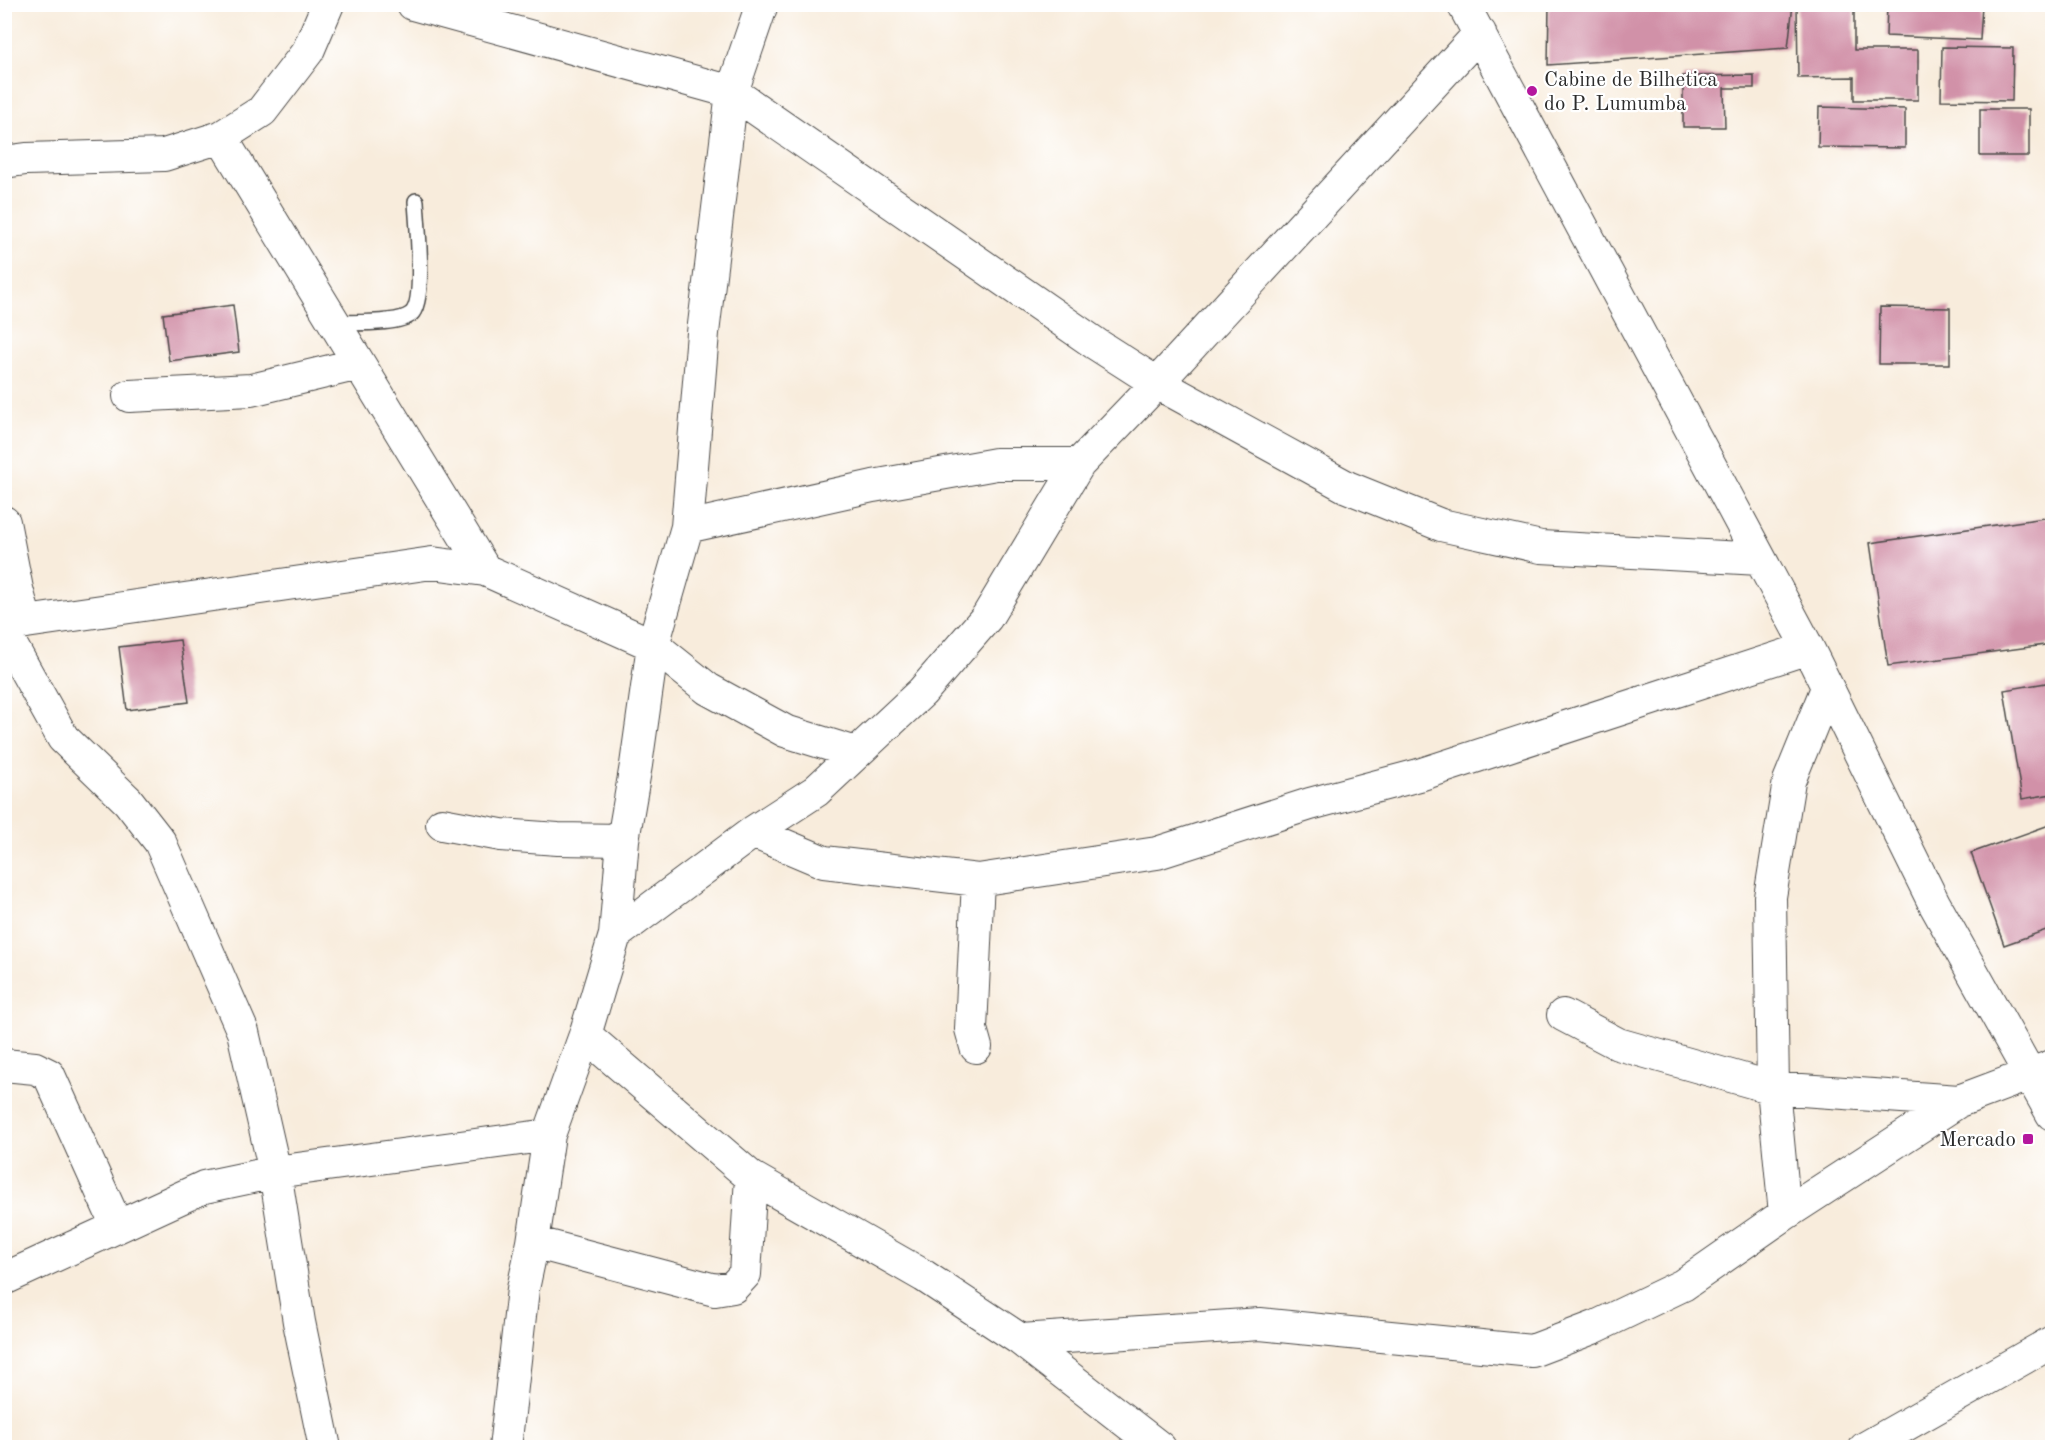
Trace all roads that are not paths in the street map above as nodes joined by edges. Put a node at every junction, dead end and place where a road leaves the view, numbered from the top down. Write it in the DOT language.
graph roads {
  1 [pos="328,4"];
  2 [pos="413,4"];
  3 [pos="762,4"];
  4 [pos="1463,4"];
  5 [pos="1480,33"];
  6 [pos="732,92"];
  7 [pos="221,137"];
  8 [pos="4,162"];
  9 [pos="416,201"];
  10 [pos="334,323"];
  11 [pos="359,364"];
  12 [pos="1157,383"];
  13 [pos="129,396"];
  14 [pos="1079,464"];
  15 [pos="4,522"];
  16 [pos="687,527"];
  17 [pos="1760,559"];
  18 [pos="485,570"];
  19 [pos="12,627"];
  20 [pos="652,645"];
  21 [pos="1808,648"];
  22 [pos="1827,688"];
  23 [pos="856,753"];
  24 [pos="442,824"];
  25 [pos="753,832"];
  26 [pos="623,840"];
  27 [pos="978,880"];
  28 [pos="615,935"];
  29 [pos="1563,1015"];
  30 [pos="585,1035"];
  31 [pos="976,1047"];
  32 [pos="4,1065"];
  33 [pos="2041,1070"];
  34 [pos="1773,1088"];
  35 [pos="1959,1101"];
  36 [pos="2052,1113"];
  37 [pos="549,1134"];
  38 [pos="275,1172"];
  39 [pos="751,1177"];
  40 [pos="1785,1214"];
  41 [pos="117,1226"];
  42 [pos="533,1242"];
  43 [pos="4,1279"];
  44 [pos="1021,1340"];
  45 [pos="2052,1342"];
  46 [pos="325,1448"];
  47 [pos="505,1448"];
  48 [pos="1160,1448"];
  49 [pos="1865,1448"];
  1 -- 7 [label="street"];
  2 -- 6 [label="street"];
  3 -- 6 [label="street"];
  4 -- 5 [label="street"];
  5 -- 12 [label="street"];
  5 -- 17 [label="street"];
  6 -- 12 [label="street"];
  6 -- 16 [label="street"];
  7 -- 8 [label="street"];
  7 -- 10 [label="street"];
  9 -- 10 [label="lane"];
  10 -- 11 [label="street"];
  11 -- 13 [label="street"];
  11 -- 18 [label="street"];
  12 -- 14 [label="street"];
  12 -- 17 [label="street"];
  14 -- 16 [label="street"];
  14 -- 23 [label="street"];
  15 -- 19 [label="street"];
  16 -- 20 [label="street"];
  17 -- 21 [label="street"];
  18 -- 19 [label="street"];
  18 -- 20 [label="street"];
  19 -- 38 [label="street"];
  20 -- 23 [label="street"];
  20 -- 26 [label="street"];
  21 -- 22 [label="street"];
  21 -- 27 [label="street"];
  22 -- 33 [label="street"];
  22 -- 34 [label="street"];
  23 -- 25 [label="street"];
  24 -- 26 [label="street"];
  25 -- 27 [label="street"];
  25 -- 28 [label="street"];
  26 -- 28 [label="street"];
  27 -- 31 [label="street"];
  28 -- 30 [label="street"];
  29 -- 34 [label="street"];
  30 -- 37 [label="street"];
  30 -- 39 [label="street"];
  32 -- 41 [label="street"];
  33 -- 35 [label="street"];
  33 -- 36 [label="street"];
  34 -- 35 [label="street"];
  34 -- 40 [label="street"];
  35 -- 40 [label="street"];
  37 -- 38 [label="street"];
  37 -- 42 [label="street"];
  38 -- 41 [label="street"];
  38 -- 46 [label="street"];
  39 -- 42 [label="street"];
  39 -- 44 [label="street"];
  40 -- 44 [label="street"];
  41 -- 43 [label="street"];
  42 -- 47 [label="street"];
  44 -- 48 [label="street"];
  45 -- 49 [label="street"];
}
